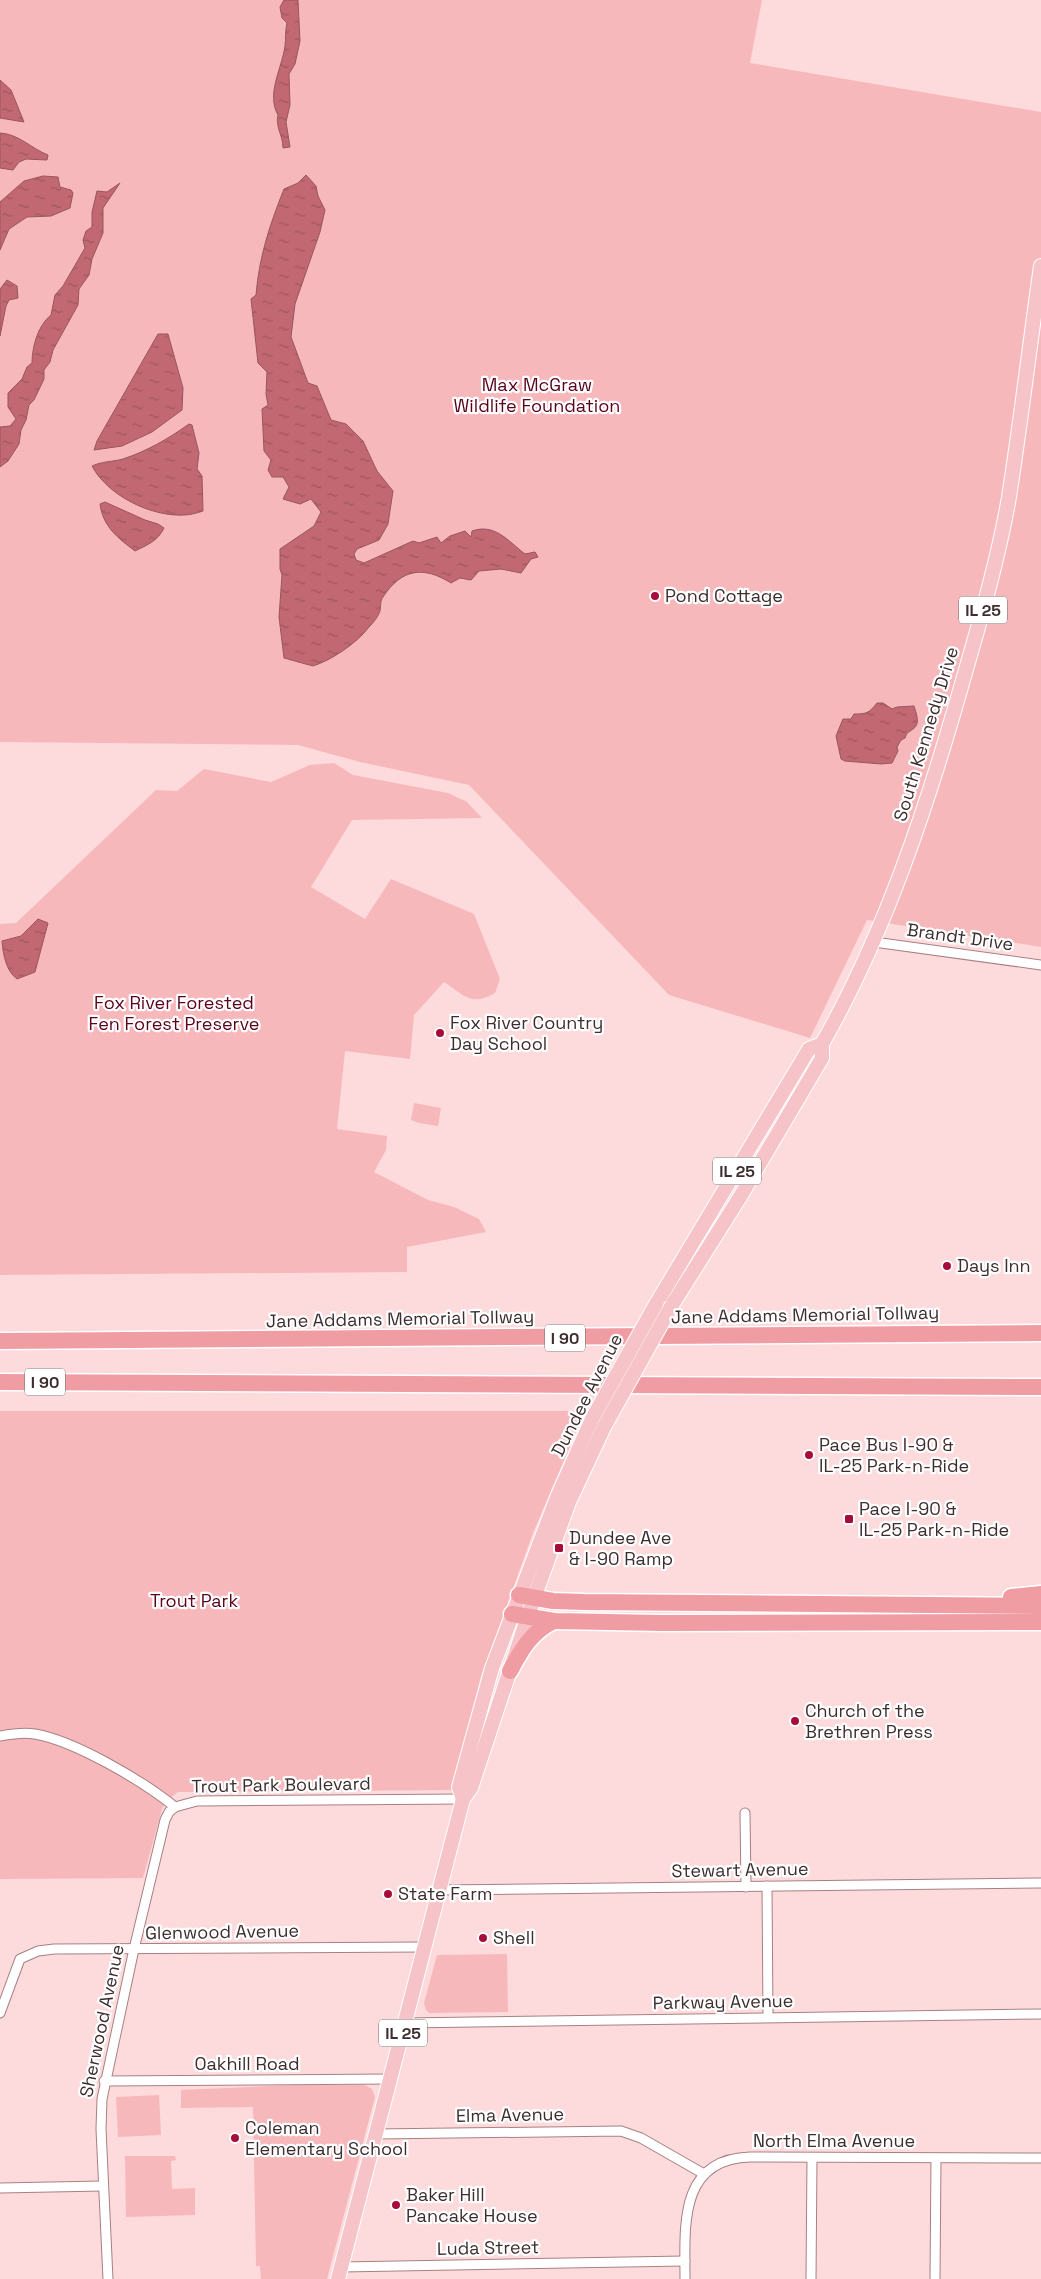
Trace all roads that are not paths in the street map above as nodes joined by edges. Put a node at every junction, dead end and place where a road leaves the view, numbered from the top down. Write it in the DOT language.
graph roads {
  1 [pos="1041,266"];
  2 [pos="874,942"];
  3 [pos="1041,965"];
  4 [pos="822,1044"];
  5 [pos="1041,1333"];
  6 [pos="0,1341"];
  7 [pos="0,1382"];
  8 [pos="1041,1387"];
  9 [pos="971,1388"];
  10 [pos="1041,1396"];
  11 [pos="1041,1594"];
  12 [pos="527,1597"];
  13 [pos="869,1605"];
  14 [pos="1041,1606"];
  15 [pos="512,1614"];
  16 [pos="529,1617"];
  17 [pos="554,1621"];
  18 [pos="1041,1622"];
  19 [pos="994,1624"];
  20 [pos="1041,1628"];
  21 [pos="510,1670"];
  22 [pos="0,1736"];
  23 [pos="463,1799"];
  24 [pos="175,1807"];
  25 [pos="745,1813"];
  26 [pos="1041,1883"];
  27 [pos="767,1886"];
  28 [pos="746,1887"];
  29 [pos="440,1890"];
  30 [pos="425,1947"];
  31 [pos="134,1949"];
  32 [pos="0,2013"];
  33 [pos="1041,2014"];
  34 [pos="768,2017"];
  35 [pos="405,2023"];
  36 [pos="390,2079"];
  37 [pos="104,2081"];
  38 [pos="377,2134"];
  39 [pos="812,2158"];
  40 [pos="936,2158"];
  41 [pos="1041,2158"];
  42 [pos="704,2174"];
  43 [pos="103,2186"];
  44 [pos="0,2188"];
  45 [pos="685,2261"];
  46 [pos="340,2273"];
  47 [pos="108,2279"];
  48 [pos="685,2279"];
  49 [pos="811,2279"];
  50 [pos="935,2279"];
  1 -- 2 [label="main road, South Kennedy Drive / IL 25"];
  2 -- 3 [label="street, Brandt Drive"];
  2 -- 4 [label="main road, Dundee Avenue / IL 25"];
  4 -- 12 [label="main road, Dundee Avenue / IL 25, bridge"];
  4 -- 12 [label="main road, Dundee Avenue / IL 25, bridge"];
  5 -- 6 [label="highway, Jane Addams Memorial Tollway / I 90"];
  7 -- 9 [label="highway, I 90"];
  8 -- 9 [label="highway, I 90"];
  9 -- 10 [label="highway"];
  11 -- 13 [label="highway"];
  12 -- 13 [label="highway"];
  12 -- 15 [label="main road, Dundee Avenue / IL 25"];
  12 -- 16 [label="main road, Dundee Avenue / IL 25"];
  13 -- 14 [label="highway"];
  15 -- 16 [label="highway"];
  15 -- 23 [label="main road, Dundee Avenue / IL 25"];
  16 -- 17 [label="highway"];
  16 -- 21 [label="main road, Dundee Avenue / IL 25"];
  17 -- 19 [label="highway"];
  17 -- 21 [label="highway"];
  18 -- 19 [label="highway"];
  19 -- 20 [label="highway"];
  21 -- 23 [label="main road, Dundee Avenue / IL 25"];
  22 -- 24 [label="street, Trout Park Boulevard"];
  23 -- 24 [label="street, Trout Park Boulevard"];
  23 -- 29 [label="main road, Dundee Avenue / IL 25"];
  24 -- 31 [label="street, Sherwood Avenue"];
  25 -- 28 [label="street"];
  26 -- 27 [label="street, Stewart Avenue"];
  27 -- 28 [label="street, Stewart Avenue"];
  27 -- 34 [label="street"];
  28 -- 29 [label="street, Stewart Avenue"];
  29 -- 30 [label="main road, Dundee Avenue / IL 25"];
  30 -- 31 [label="street, Glenwood Avenue"];
  30 -- 35 [label="main road, Dundee Avenue / IL 25"];
  31 -- 32 [label="street, Glenwood Avenue"];
  31 -- 37 [label="street, Sherwood Avenue"];
  33 -- 34 [label="street, Parkway Avenue"];
  34 -- 35 [label="street, Parkway Avenue"];
  35 -- 36 [label="main road, Dundee Avenue / IL 25"];
  36 -- 37 [label="street, Oakhill Road"];
  36 -- 38 [label="main road, Dundee Avenue / IL 25"];
  37 -- 43 [label="street, Sherwood Avenue"];
  38 -- 42 [label="street, Elma Avenue"];
  38 -- 46 [label="main road, Dundee Avenue / IL 25"];
  39 -- 40 [label="street, North Elma Avenue"];
  39 -- 42 [label="street, North Elma Avenue"];
  39 -- 49 [label="street"];
  40 -- 41 [label="street, North Elma Avenue"];
  40 -- 50 [label="street"];
  42 -- 45 [label="street"];
  43 -- 44 [label="street"];
  43 -- 47 [label="street, Sherwood Avenue"];
  45 -- 46 [label="street, Luda Street"];
  45 -- 48 [label="street"];
}
